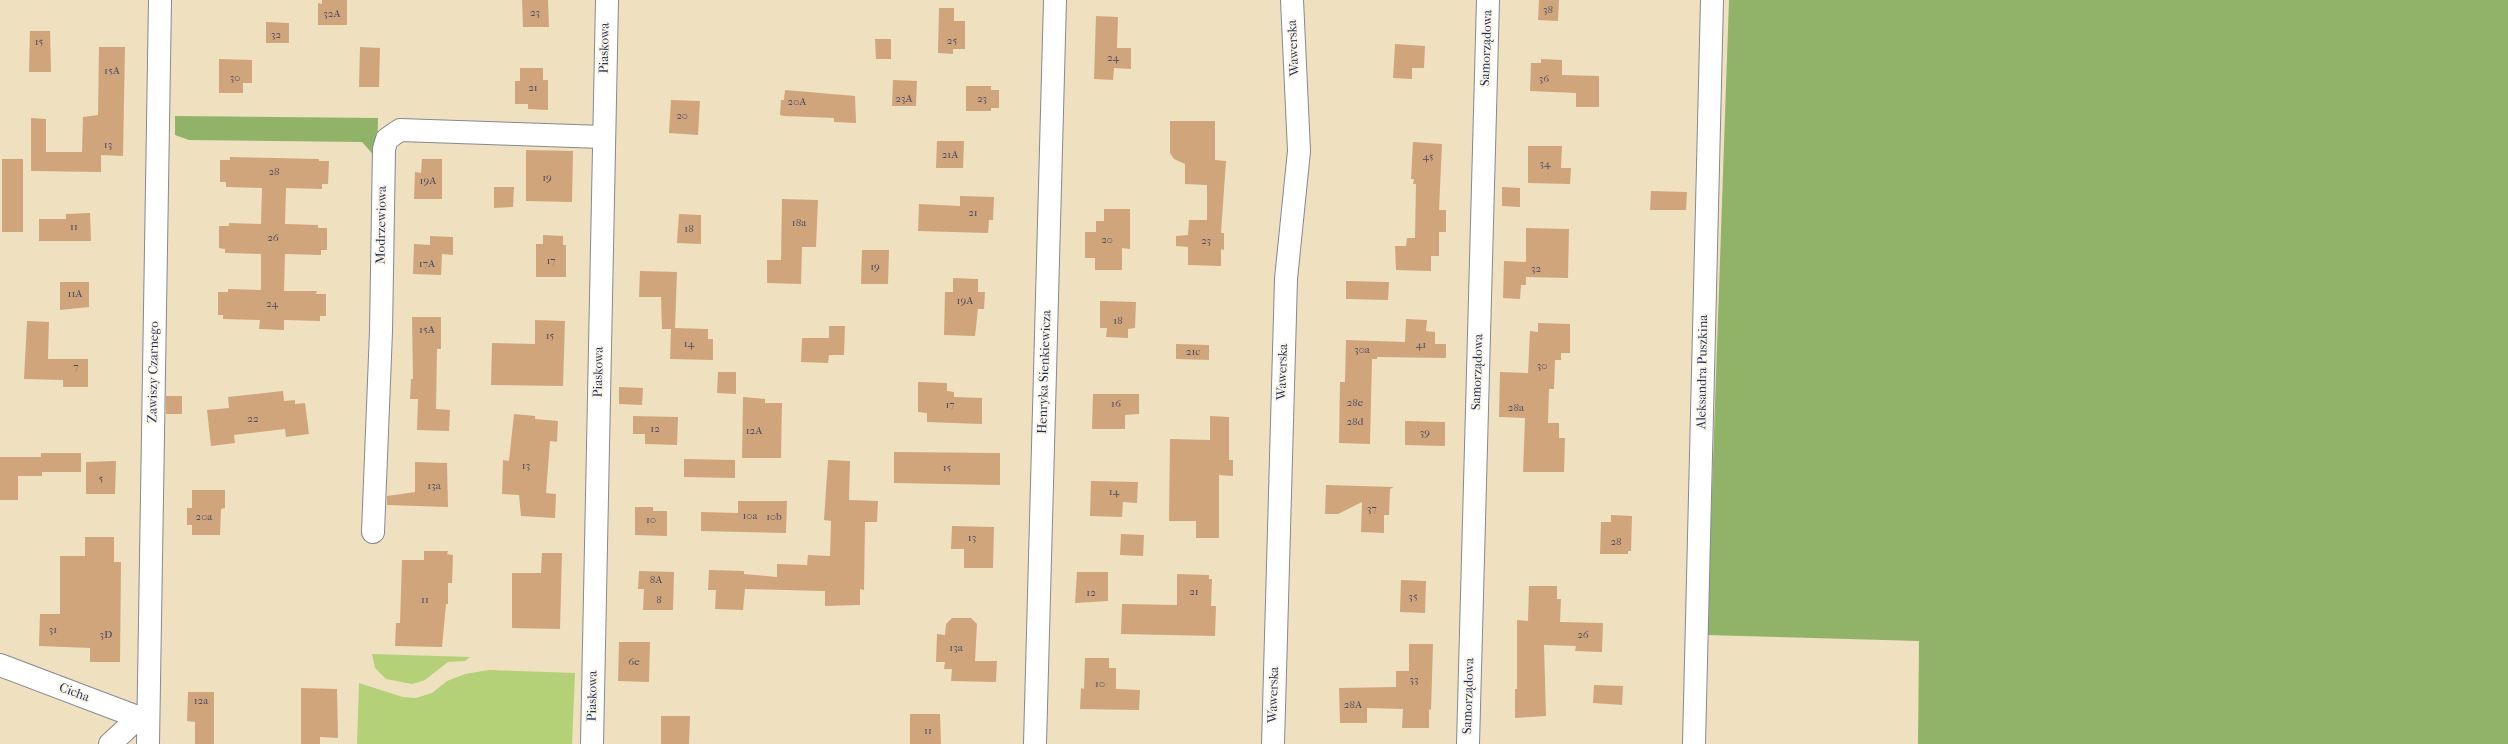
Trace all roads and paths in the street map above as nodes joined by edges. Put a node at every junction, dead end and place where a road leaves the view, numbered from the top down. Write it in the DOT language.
graph roads {
  1 [pos="160,0"];
  2 [pos="607,0"];
  3 [pos="1055,0"];
  4 [pos="1292,0"];
  5 [pos="1488,0"];
  6 [pos="1712,0"];
  7 [pos="603,137"];
  8 [pos="373,532"];
  9 [pos="0,665"];
  10 [pos="143,720"];
  11 [pos="110,744"];
  12 [pos="148,744"];
  13 [pos="592,744"];
  14 [pos="1035,744"];
  15 [pos="1273,744"];
  16 [pos="1468,744"];
  17 [pos="1694,744"];
  1 -- 10 [label="street, Zawiszy Czarnego"];
  2 -- 7 [label="street, Piaskowa"];
  3 -- 14 [label="street, Henryka Sienkiewicza"];
  4 -- 15 [label="street, Wawerska"];
  5 -- 16 [label="street, Samorządowa"];
  6 -- 17 [label="street, Aleksandra Puszkina"];
  7 -- 8 [label="street, Modrzewiowa"];
  7 -- 13 [label="street, Piaskowa"];
  9 -- 10 [label="street, Cicha"];
  10 -- 11 [label="street"];
  10 -- 12 [label="street, Zawiszy Czarnego"];
}
